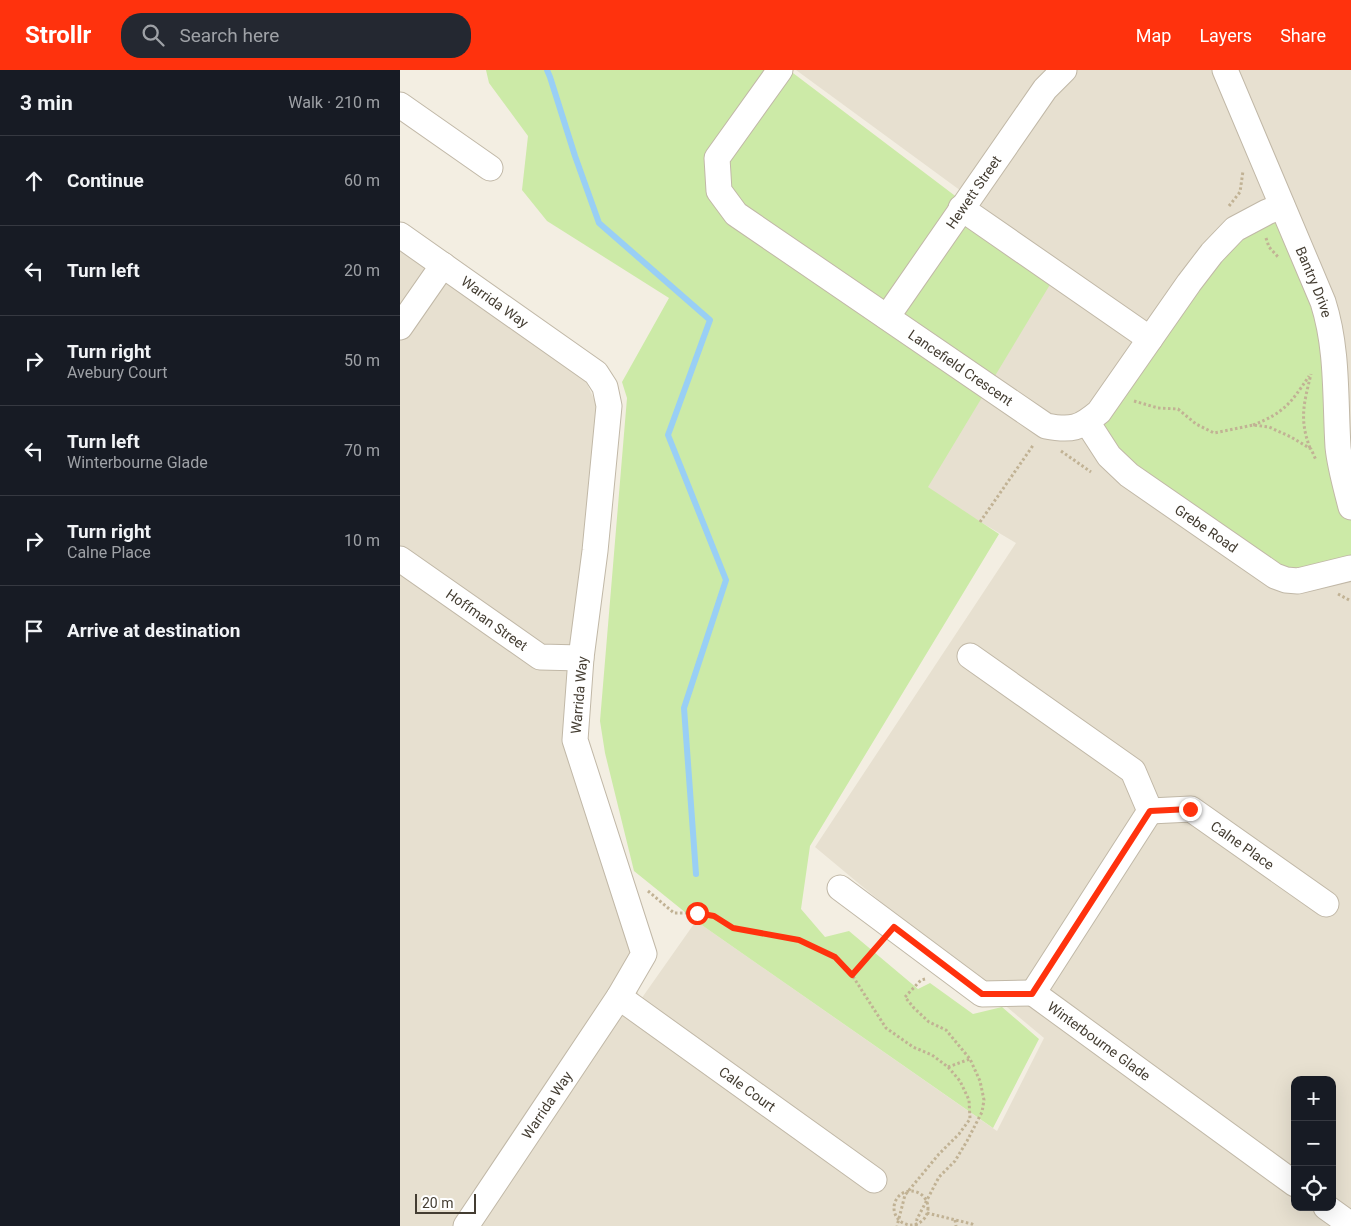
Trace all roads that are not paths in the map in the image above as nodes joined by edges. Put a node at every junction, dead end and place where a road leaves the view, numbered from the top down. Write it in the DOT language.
graph roads {
  1 [pos="780,70"];
  2 [pos="1064,70"];
  3 [pos="1226,70"];
  4 [pos="400,105"];
  5 [pos="490,168"];
  6 [pos="1282,206"];
  7 [pos="962,208"];
  8 [pos="400,235"];
  9 [pos="442,266"];
  10 [pos="887,317"];
  11 [pos="400,327"];
  12 [pos="1150,339"];
  13 [pos="1087,422"];
  14 [pos="1351,507"];
  15 [pos="400,559"];
  16 [pos="1351,568"];
  17 [pos="970,656"];
  18 [pos="581,658"];
  19 [pos="1150,811"];
  20 [pos="840,888"];
  21 [pos="1326,904"];
  22 [pos="1032,994"];
  23 [pos="619,997"];
  24 [pos="874,1180"];
  25 [pos="1291,1181"];
  26 [pos="1332,1211"];
  27 [pos="476,1222"];
  28 [pos="1351,1225"];
  1 -- 10 [label="street, Lancefield Crescent"];
  2 -- 7 [label="street, Hewett Street"];
  3 -- 6 [label="street, Bantry Drive"];
  4 -- 5 [label="street"];
  6 -- 12 [label="street, Lancefield Crescent"];
  6 -- 14 [label="street, Bantry Drive"];
  7 -- 10 [label="street, Hewett Street"];
  7 -- 12 [label="street"];
  8 -- 9 [label="street, Warrida Way"];
  9 -- 11 [label="street"];
  9 -- 18 [label="street, Warrida Way"];
  10 -- 13 [label="street, Lancefield Crescent"];
  12 -- 13 [label="street, Lancefield Crescent"];
  13 -- 16 [label="street, Grebe Road"];
  15 -- 18 [label="street, Hoffman Street"];
  17 -- 19 [label="street"];
  18 -- 23 [label="street, Warrida Way"];
  19 -- 21 [label="street, Calne Place"];
  19 -- 22 [label="street"];
  20 -- 22 [label="street"];
  22 -- 25 [label="street, Winterbourne Glade"];
  23 -- 24 [label="street, Cale Court"];
  23 -- 27 [label="street, Warrida Way"];
  26 -- 28 [label="street"];
}
